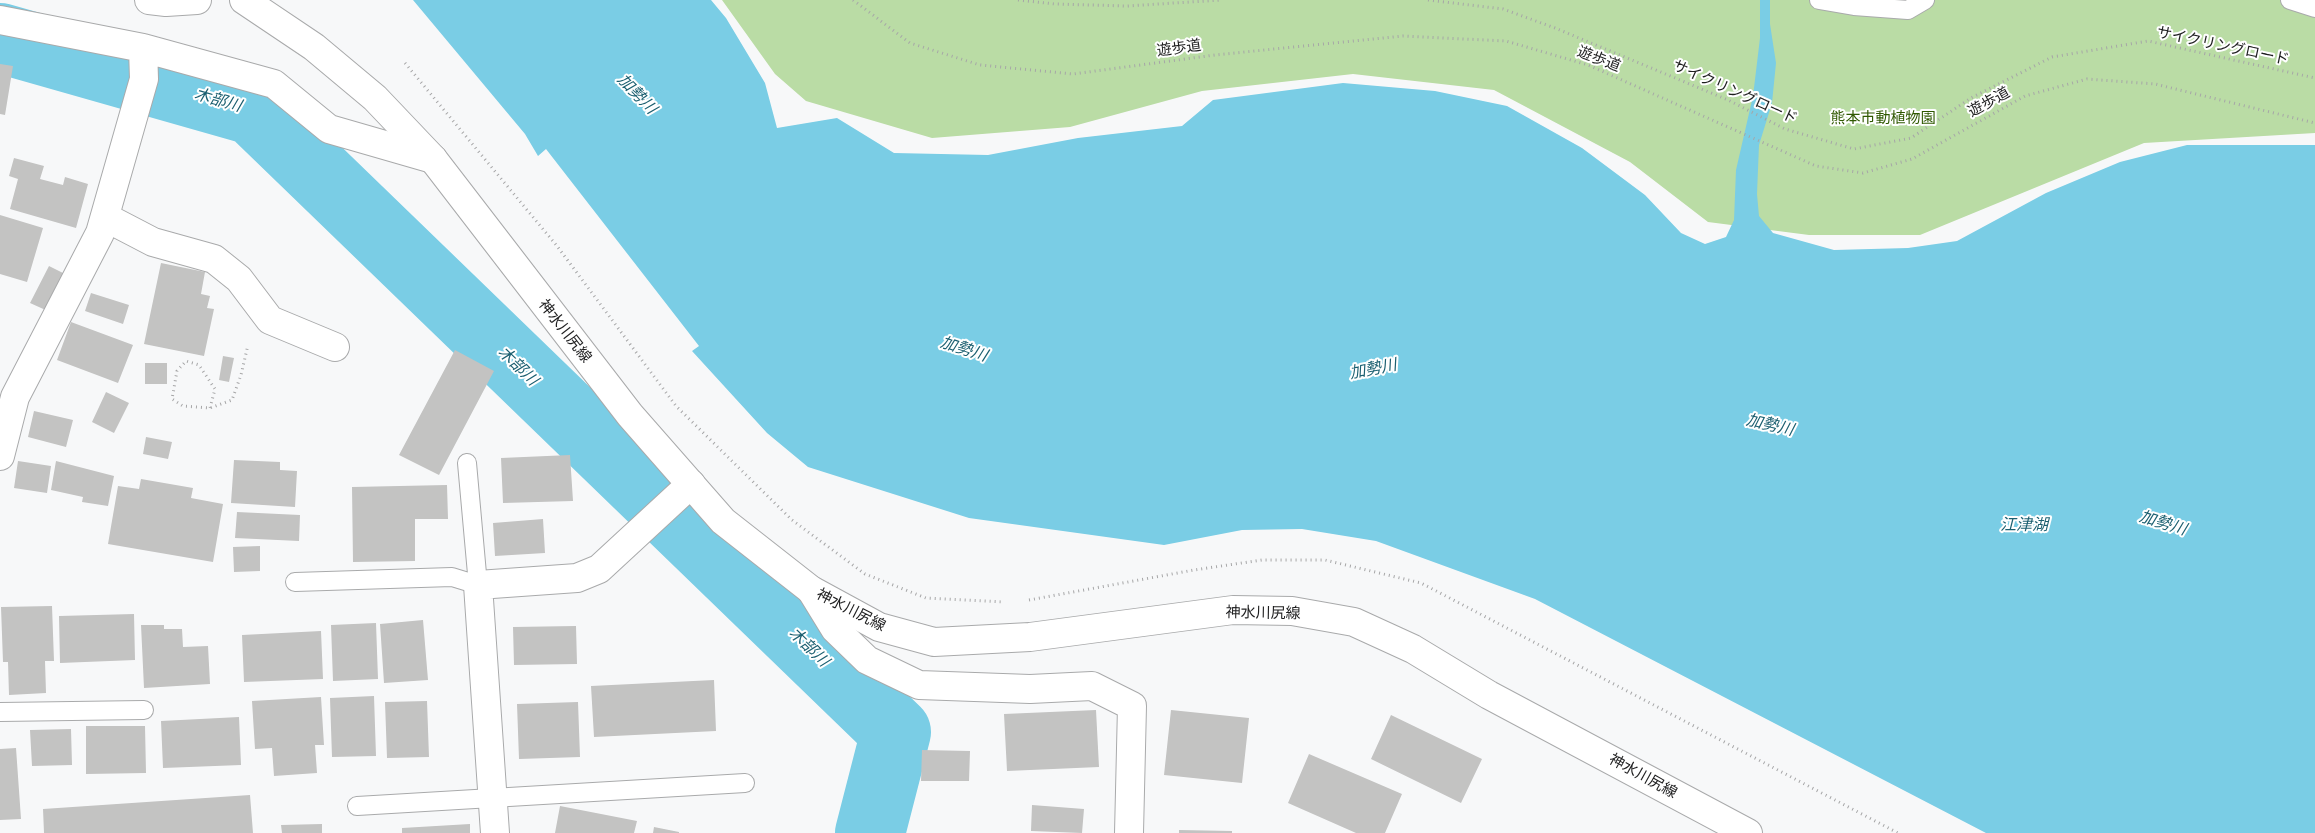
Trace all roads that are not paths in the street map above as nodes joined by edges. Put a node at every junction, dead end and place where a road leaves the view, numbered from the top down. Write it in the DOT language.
graph roads {
  1 [pos="149,0"];
  2 [pos="197,0"];
  3 [pos="244,0"];
  4 [pos="1819,0"];
  5 [pos="1925,0"];
  6 [pos="2290,0"];
  7 [pos="2315,8"];
  8 [pos="0,20"];
  9 [pos="142,48"];
  10 [pos="433,159"];
  11 [pos="105,217"];
  12 [pos="335,347"];
  13 [pos="0,456"];
  14 [pos="467,463"];
  15 [pos="691,484"];
  16 [pos="295,582"];
  17 [pos="478,585"];
  18 [pos="811,590"];
  19 [pos="144,710"];
  20 [pos="0,712"];
  21 [pos="745,783"];
  22 [pos="493,799"];
  23 [pos="357,806"];
  24 [pos="495,833"];
  25 [pos="1129,833"];
  26 [pos="1748,833"];
  1 -- 2 [label="street"];
  3 -- 10 [label="street, 神水川尻線"];
  4 -- 5 [label="lane"];
  6 -- 7 [label="lane"];
  8 -- 9 [label="street"];
  9 -- 10 [label="street"];
  9 -- 11 [label="street"];
  10 -- 15 [label="street, 神水川尻線"];
  11 -- 12 [label="street"];
  11 -- 13 [label="street"];
  14 -- 17 [label="lane"];
  15 -- 17 [label="street"];
  15 -- 18 [label="street, 神水川尻線"];
  16 -- 17 [label="lane"];
  17 -- 22 [label="street"];
  18 -- 25 [label="street"];
  18 -- 26 [label="street, 神水川尻線"];
  19 -- 20 [label="lane"];
  21 -- 22 [label="lane"];
  22 -- 23 [label="lane"];
  22 -- 24 [label="street"];
}
